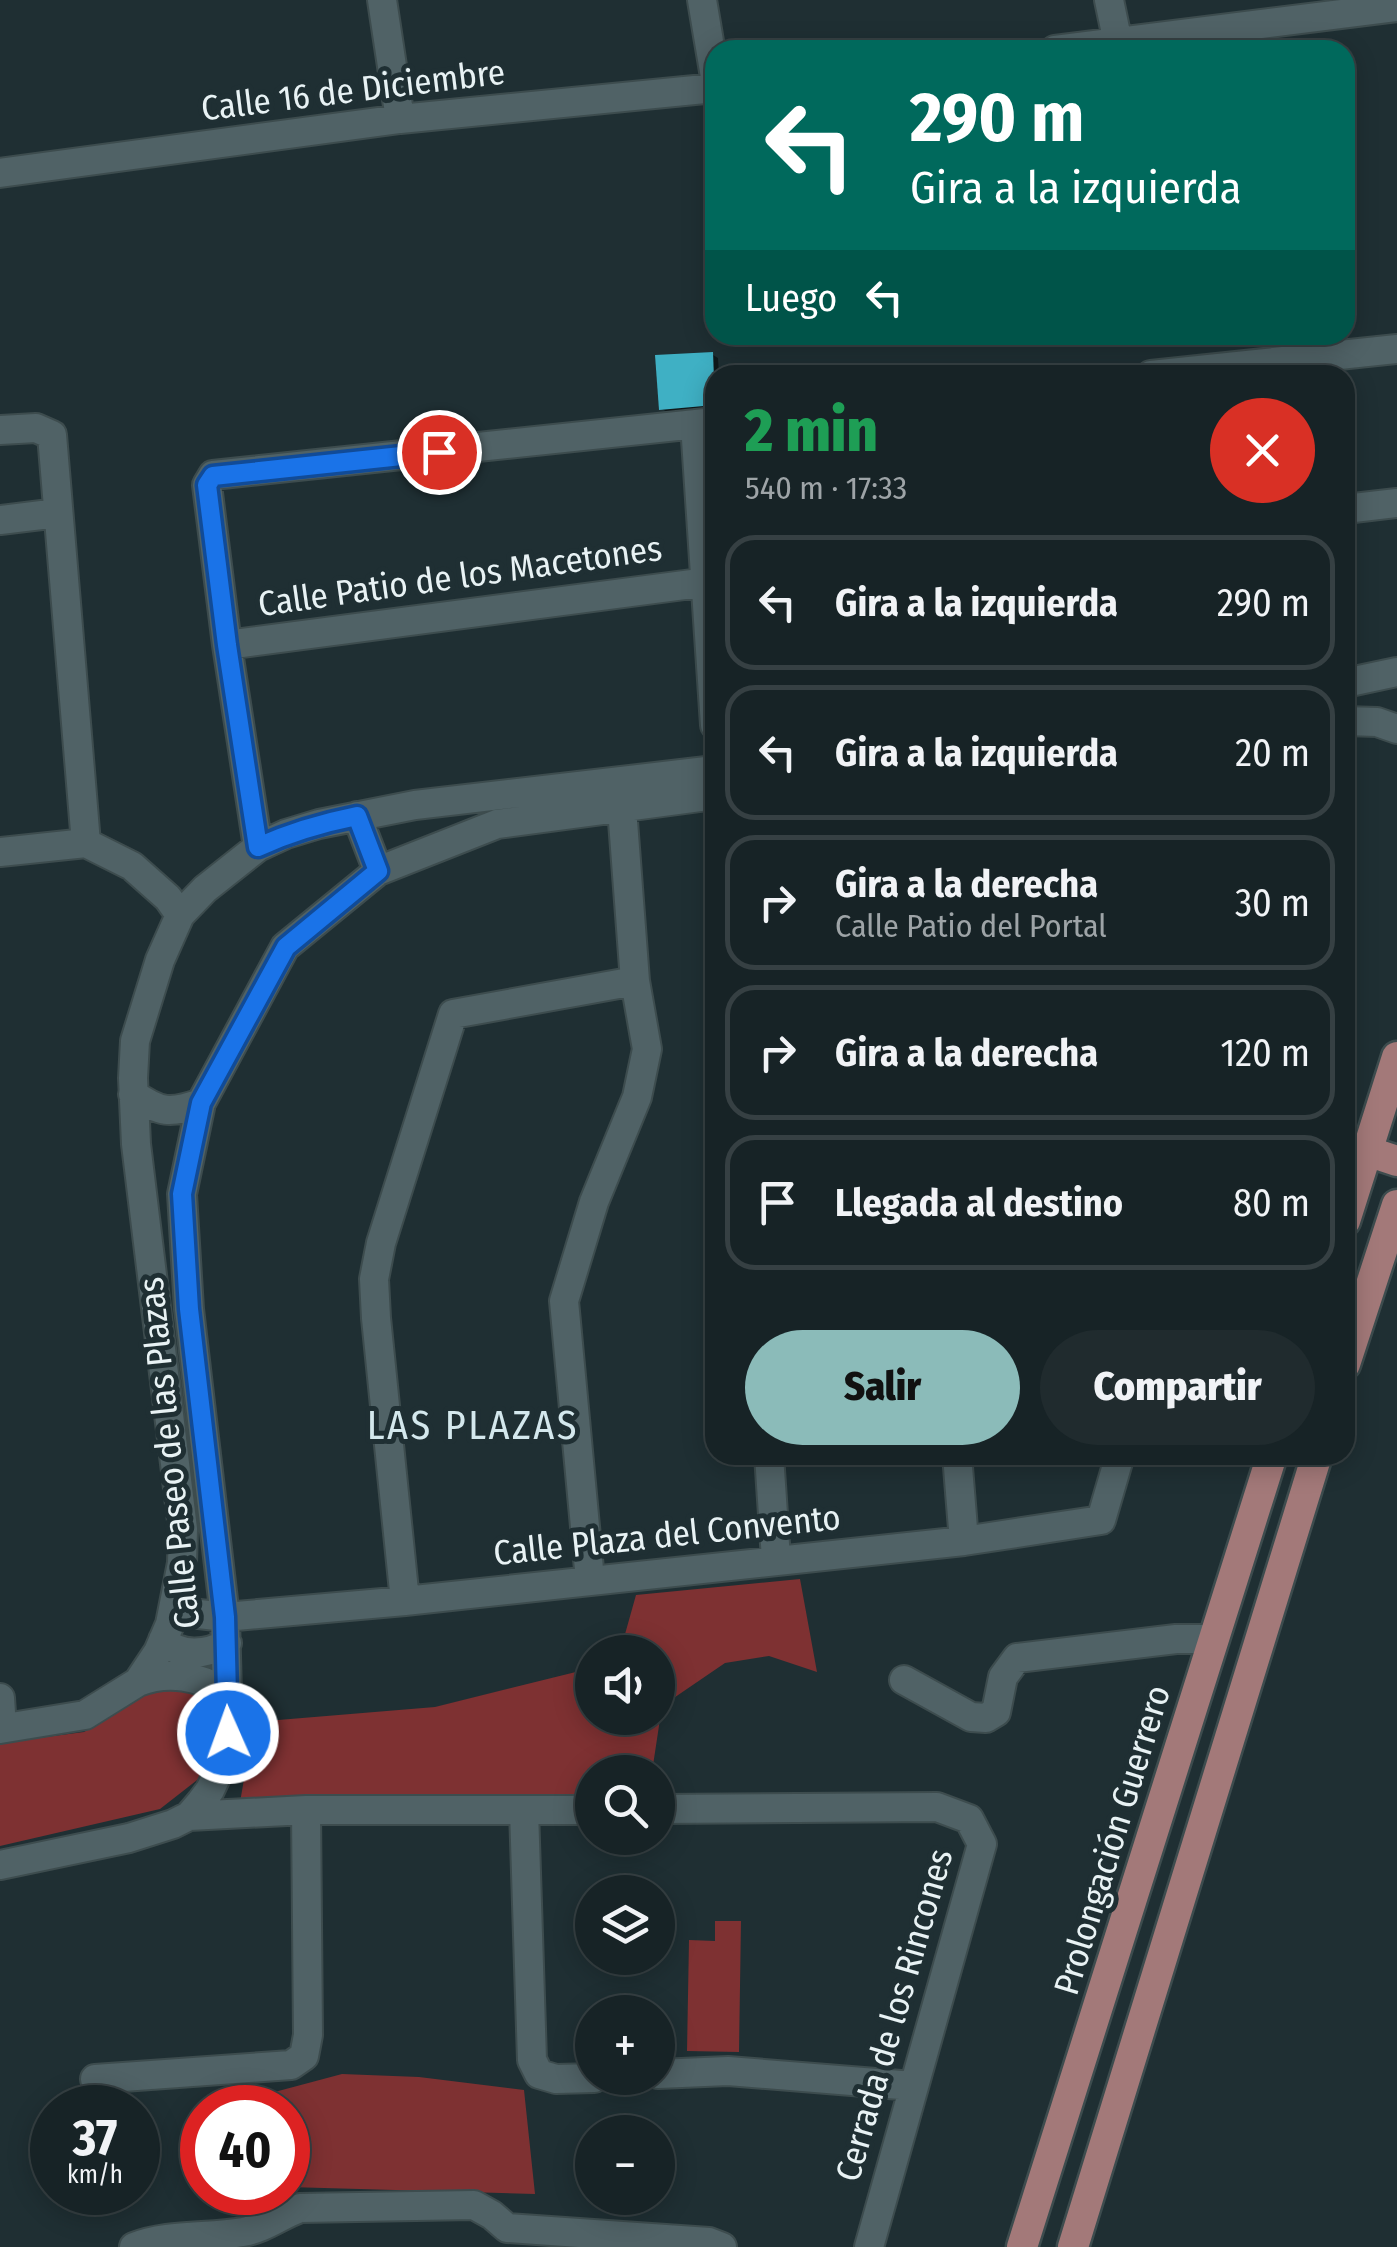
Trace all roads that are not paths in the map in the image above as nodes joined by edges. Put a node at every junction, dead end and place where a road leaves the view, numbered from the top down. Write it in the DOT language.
graph roads {
  1 [pos="382,0"];
  2 [pos="702,0"];
  3 [pos="1109,0"];
  4 [pos="1397,7"];
  5 [pos="709,40"];
  6 [pos="1118,40"];
  7 [pos="1134,40"];
  8 [pos="705,89"];
  9 [pos="400,120"];
  10 [pos="0,173"];
  11 [pos="1397,349"];
  12 [pos="1246,365"];
  13 [pos="705,423"];
  14 [pos="0,430"];
  15 [pos="1397,503"];
  16 [pos="1355,508"];
  17 [pos="58,514"];
  18 [pos="0,520"];
  19 [pos="705,583"];
  20 [pos="227,645"];
  21 [pos="1397,672"];
  22 [pos="1355,680"];
  23 [pos="1355,721"];
  24 [pos="1397,729"];
  25 [pos="705,771"];
  26 [pos="705,797"];
  27 [pos="622,808"];
  28 [pos="357,816"];
  29 [pos="86,842"];
  30 [pos="258,847"];
  31 [pos="0,852"];
  32 [pos="378,871"];
  33 [pos="180,915"];
  34 [pos="634,981"];
  35 [pos="1397,1058"];
  36 [pos="133,1094"];
  37 [pos="201,1103"];
  38 [pos="1366,1151"];
  39 [pos="1397,1160"];
  40 [pos="1355,1188"];
  41 [pos="1397,1206"];
  42 [pos="1355,1334"];
  43 [pos="770,1465"];
  44 [pos="959,1465"];
  45 [pos="1117,1465"];
  46 [pos="1269,1465"];
  47 [pos="1314,1465"];
  48 [pos="964,1541"];
  49 [pos="776,1560"];
  50 [pos="590,1580"];
  51 [pos="405,1601"];
  52 [pos="173,1611"];
  53 [pos="226,1630"];
  54 [pos="1214,1639"];
  55 [pos="163,1640"];
  56 [pos="904,1680"];
  57 [pos="138,1682"];
  58 [pos="226,1693"];
  59 [pos="0,1698"];
  60 [pos="1,1728"];
  61 [pos="675,1809"];
  62 [pos="306,1810"];
  63 [pos="524,1810"];
  64 [pos="575,1810"];
  65 [pos="190,1816"];
  66 [pos="0,1865"];
  67 [pos="1123,1930"];
  68 [pos="1167,1942"];
  69 [pos="675,2073"];
  70 [pos="575,2078"];
  71 [pos="95,2079"];
  72 [pos="914,2086"];
  73 [pos="134,2247"];
  74 [pos="722,2247"];
  75 [pos="869,2247"];
  76 [pos="1022,2247"];
  77 [pos="1073,2247"];
  1 -- 9 [label="street"];
  2 -- 5 [label="street"];
  3 -- 6 [label="street"];
  4 -- 7 [label="street"];
  8 -- 9 [label="street, Calle 16 de Diciembre"];
  9 -- 10 [label="street, Calle 16 de Diciembre"];
  11 -- 12 [label="street"];
  13 -- 20 [label="street"];
  14 -- 17 [label="street"];
  15 -- 16 [label="street"];
  17 -- 18 [label="street"];
  17 -- 29 [label="street"];
  19 -- 20 [label="street, Calle Patio de los Macetones"];
  20 -- 30 [label="street"];
  21 -- 22 [label="street"];
  23 -- 24 [label="street"];
  25 -- 28 [label="street, Calle Paseo de las Plazas"];
  26 -- 27 [label="street, Calle Paseo de las Plazas"];
  27 -- 32 [label="street, Calle Paseo de las Plazas"];
  27 -- 34 [label="street"];
  28 -- 30 [label="street, Calle Paseo de las Plazas"];
  28 -- 32 [label="street"];
  29 -- 31 [label="street"];
  29 -- 33 [label="street"];
  30 -- 33 [label="street, Calle Paseo de las Plazas"];
  32 -- 37 [label="street, Calle Paseo de las Plazas"];
  33 -- 36 [label="street, Calle Paseo de las Plazas"];
  34 -- 50 [label="street"];
  34 -- 51 [label="street"];
  35 -- 38 [label="main road"];
  36 -- 37 [label="street"];
  36 -- 52 [label="street, Calle Paseo de las Plazas"];
  37 -- 53 [label="street, Calle Paseo de las Plazas"];
  38 -- 39 [label="main road"];
  38 -- 40 [label="main road"];
  41 -- 42 [label="main road"];
  43 -- 49 [label="street"];
  44 -- 48 [label="street"];
  45 -- 48 [label="street, Calle Plaza del Convento"];
  46 -- 54 [label="main road, Prolongación Guerrero"];
  47 -- 68 [label="main road"];
  48 -- 49 [label="street, Calle Plaza del Convento"];
  49 -- 50 [label="street, Calle Plaza del Convento"];
  50 -- 51 [label="street, Calle Plaza del Convento"];
  51 -- 53 [label="street, Calle Plaza del Convento"];
  52 -- 53 [label="street, Calle Plaza del Convento"];
  52 -- 55 [label="street, Calle Paseo de las Plazas"];
  53 -- 55 [label="street"];
  53 -- 58 [label="street, Calle Paseo de las Plazas"];
  54 -- 56 [label="street"];
  54 -- 67 [label="main road, Prolongación Guerrero"];
  55 -- 57 [label="street, Calle Paseo de las Plazas"];
  57 -- 58 [label="street"];
  57 -- 60 [label="street, Calle Paseo de las Plazas"];
  58 -- 65 [label="street, Calle Paseo de las Plazas"];
  59 -- 60 [label="street"];
  61 -- 72 [label="street, Cerrada de los Rincones"];
  62 -- 63 [label="street"];
  62 -- 65 [label="street"];
  62 -- 71 [label="street"];
  63 -- 64 [label="street"];
  63 -- 70 [label="street"];
  65 -- 66 [label="street"];
  67 -- 68 [label="main road"];
  67 -- 76 [label="main road, Prolongación Guerrero"];
  68 -- 77 [label="main road"];
  69 -- 72 [label="street"];
  72 -- 75 [label="street, Cerrada de los Rincones"];
  73 -- 74 [label="street"];
}
